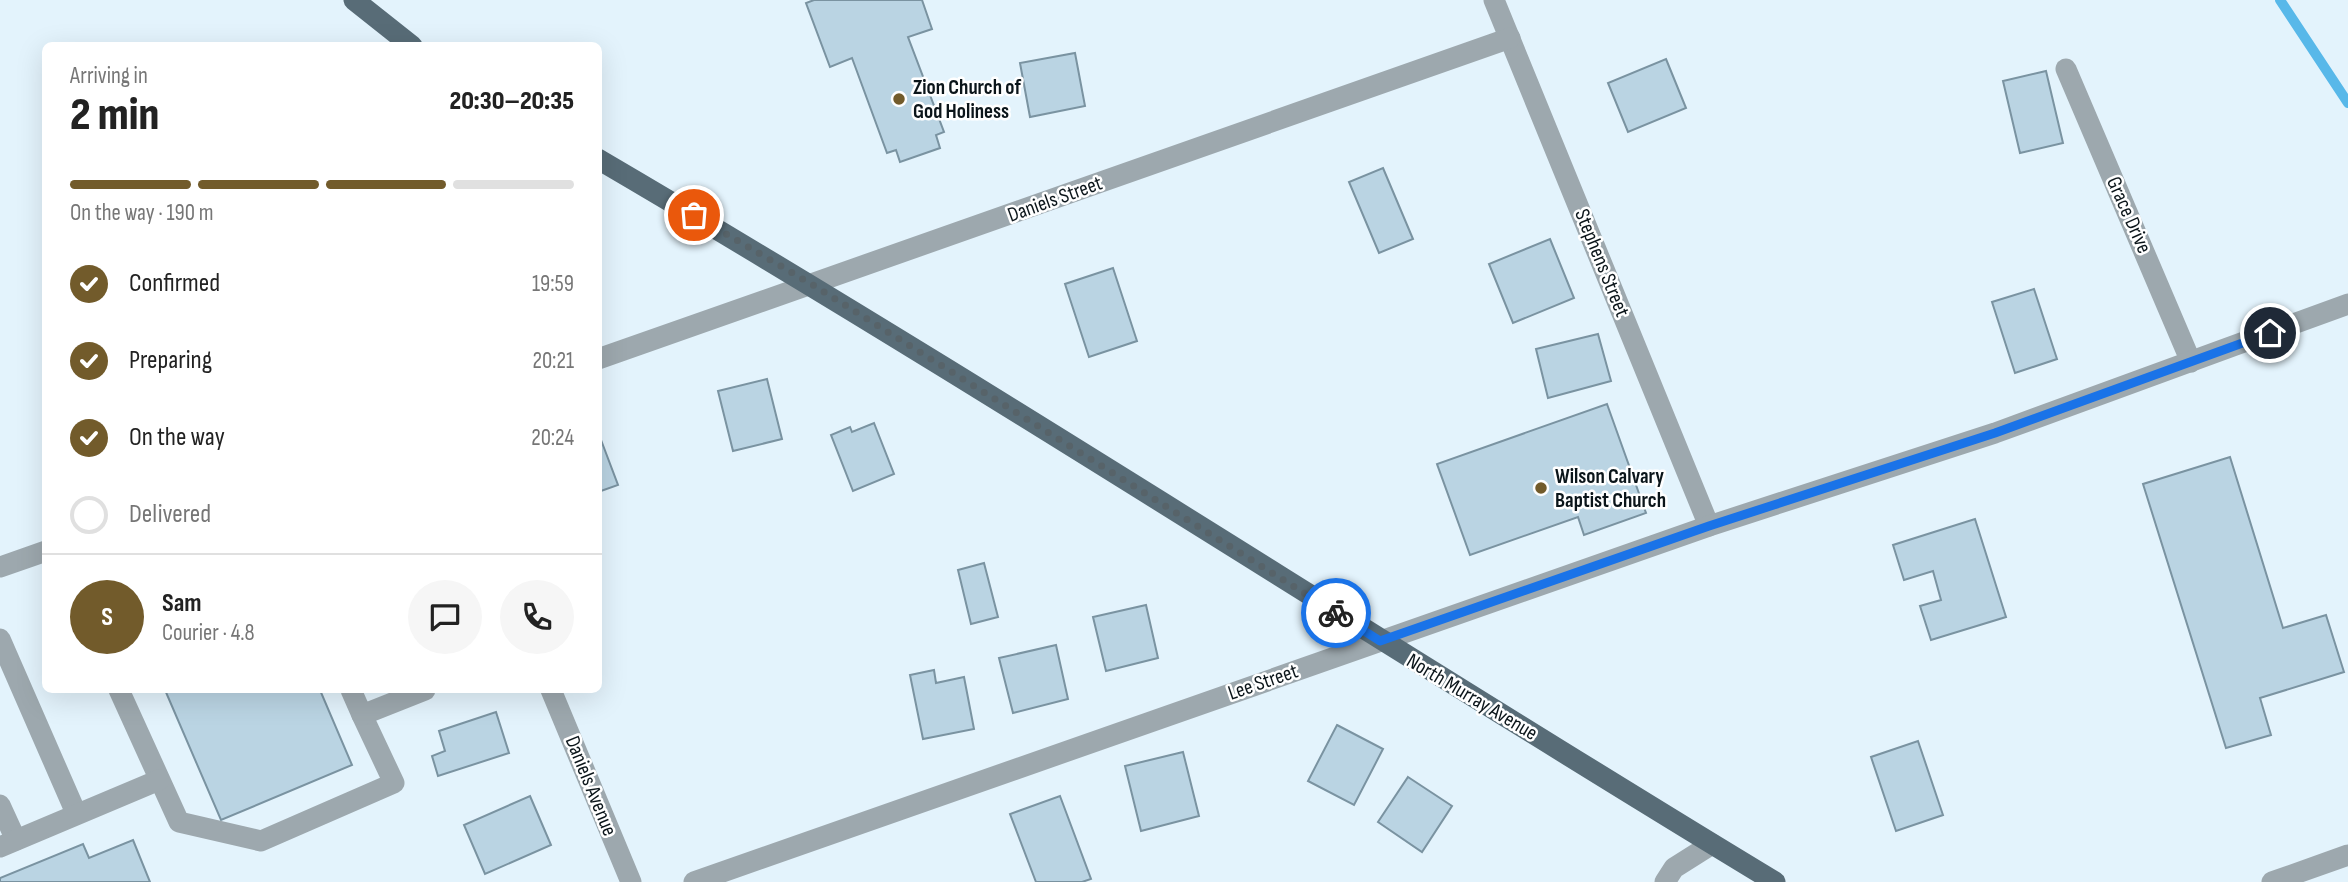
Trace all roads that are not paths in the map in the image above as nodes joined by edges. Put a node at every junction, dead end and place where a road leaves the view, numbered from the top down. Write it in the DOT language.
graph roads {
  1 [pos="354,0"];
  2 [pos="1494,0"];
  3 [pos="1510,38"];
  4 [pos="407,42"];
  5 [pos="2066,69"];
  6 [pos="602,161"];
  7 [pos="813,285"];
  8 [pos="2348,304"];
  9 [pos="602,358"];
  10 [pos="2191,362"];
  11 [pos="1709,526"];
  12 [pos="42,552"];
  13 [pos="0,567"];
  14 [pos="0,639"];
  15 [pos="1380,641"];
  16 [pos="121,693"];
  17 [pos="352,693"];
  18 [pos="417,693"];
  19 [pos="552,693"];
  20 [pos="362,715"];
  21 [pos="159,780"];
  22 [pos="0,805"];
  23 [pos="76,813"];
  24 [pos="8,844"];
  25 [pos="1712,844"];
  26 [pos="2348,855"];
  27 [pos="631,882"];
  28 [pos="694,882"];
  29 [pos="1665,882"];
  30 [pos="1775,882"];
  31 [pos="2272,882"];
  1 -- 4 [label="main road"];
  2 -- 3 [label="street, Stephens Street"];
  3 -- 7 [label="street, Daniels Street"];
  3 -- 11 [label="street, Stephens Street"];
  5 -- 10 [label="street, Grace Drive"];
  6 -- 7 [label="main road, North Murray Avenue"];
  7 -- 9 [label="street, Daniels Street"];
  7 -- 15 [label="main road, North Murray Avenue"];
  8 -- 10 [label="street, Lee Street"];
  10 -- 11 [label="street, Lee Street"];
  11 -- 15 [label="street, Lee Street"];
  12 -- 13 [label="street"];
  14 -- 23 [label="street"];
  15 -- 25 [label="main road, North Murray Avenue"];
  15 -- 28 [label="street, Lee Street"];
  16 -- 21 [label="street"];
  17 -- 20 [label="street"];
  18 -- 20 [label="street"];
  19 -- 27 [label="street, Daniels Avenue"];
  20 -- 21 [label="street"];
  21 -- 23 [label="street"];
  22 -- 24 [label="street"];
  23 -- 24 [label="street"];
  25 -- 29 [label="street"];
  25 -- 30 [label="main road, North Murray Avenue"];
  26 -- 31 [label="street"];
}
